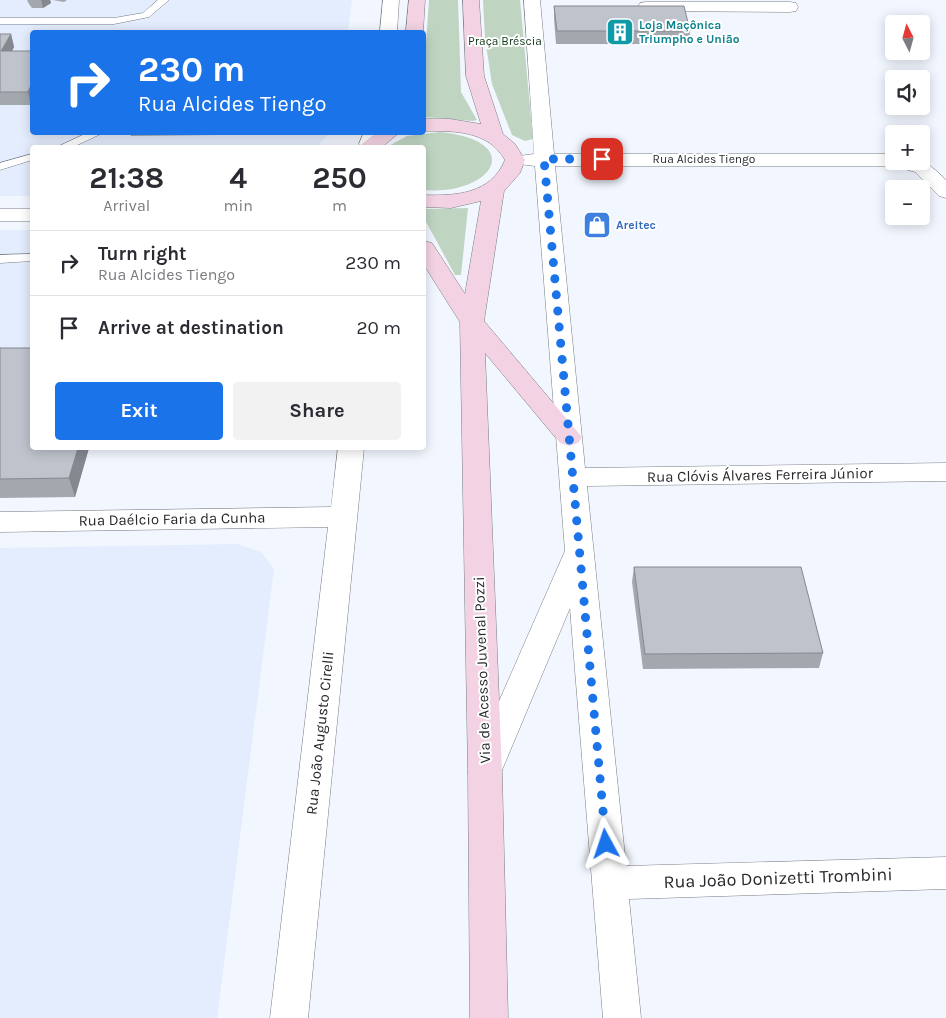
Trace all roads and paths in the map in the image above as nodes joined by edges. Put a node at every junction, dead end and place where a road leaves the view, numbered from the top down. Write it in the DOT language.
graph roads {
  1 [pos="164,0"];
  2 [pos="391,0"];
  3 [pos="416,0"];
  4 [pos="471,0"];
  5 [pos="539,4"];
  6 [pos="632,6"];
  7 [pos="790,7"];
  8 [pos="0,21"];
  9 [pos="389,30"];
  10 [pos="415,30"];
  11 [pos="426,124"];
  12 [pos="92,135"];
  13 [pos="384,135"];
  14 [pos="494,136"];
  15 [pos="370,141"];
  16 [pos="68,145"];
  17 [pos="30,158"];
  18 [pos="544,159"];
  19 [pos="515,160"];
  20 [pos="885,160"];
  21 [pos="0,167"];
  22 [pos="924,170"];
  23 [pos="494,189"];
  24 [pos="946,192"];
  25 [pos="426,201"];
  26 [pos="0,215"];
  27 [pos="30,215"];
  28 [pos="426,251"];
  29 [pos="30,258"];
  30 [pos="0,259"];
  31 [pos="472,322"];
  32 [pos="569,437"];
  33 [pos="351,450"];
  34 [pos="946,472"];
  35 [pos="574,477"];
  36 [pos="344,517"];
  37 [pos="0,522"];
  38 [pos="580,551"];
  39 [pos="485,773"];
  40 [pos="946,873"];
  41 [pos="610,884"];
  42 [pos="289,1018"];
  43 [pos="489,1018"];
  44 [pos="622,1018"];
  1 -- 8 [label="lane"];
  2 -- 9 [label="street"];
  3 -- 10 [label="main road"];
  4 -- 14 [label="main road"];
  5 -- 18 [label="street"];
  6 -- 7 [label="street"];
  11 -- 14 [label="main road"];
  12 -- 16 [label="lane"];
  13 -- 15 [label="main road"];
  14 -- 19 [label="main road"];
  17 -- 21 [label="lane"];
  18 -- 19 [label="street, Rua Alcides Tiengo"];
  18 -- 20 [label="street, Rua Alcides Tiengo"];
  18 -- 32 [label="street"];
  19 -- 23 [label="main road"];
  22 -- 24 [label="street"];
  23 -- 25 [label="main road"];
  23 -- 31 [label="main road, Via de Acesso Juvenal Pozzi"];
  26 -- 27 [label="street"];
  28 -- 31 [label="main road"];
  29 -- 30 [label="lane"];
  31 -- 32 [label="main road"];
  31 -- 39 [label="main road, Via de Acesso Juvenal Pozzi"];
  32 -- 35 [label="street"];
  33 -- 36 [label="street, Rua João Augusto Cirelli"];
  34 -- 35 [label="street, Rua Clóvis Álvares Ferreira Júnior"];
  35 -- 38 [label="street"];
  36 -- 37 [label="street, Rua Daélcio Faria da Cunha"];
  36 -- 42 [label="street, Rua João Augusto Cirelli"];
  38 -- 39 [label="street"];
  38 -- 41 [label="street"];
  39 -- 43 [label="main road, Via de Acesso Juvenal Pozzi"];
  40 -- 41 [label="street, Rua João Donizetti Trombini"];
  41 -- 44 [label="street"];
}
